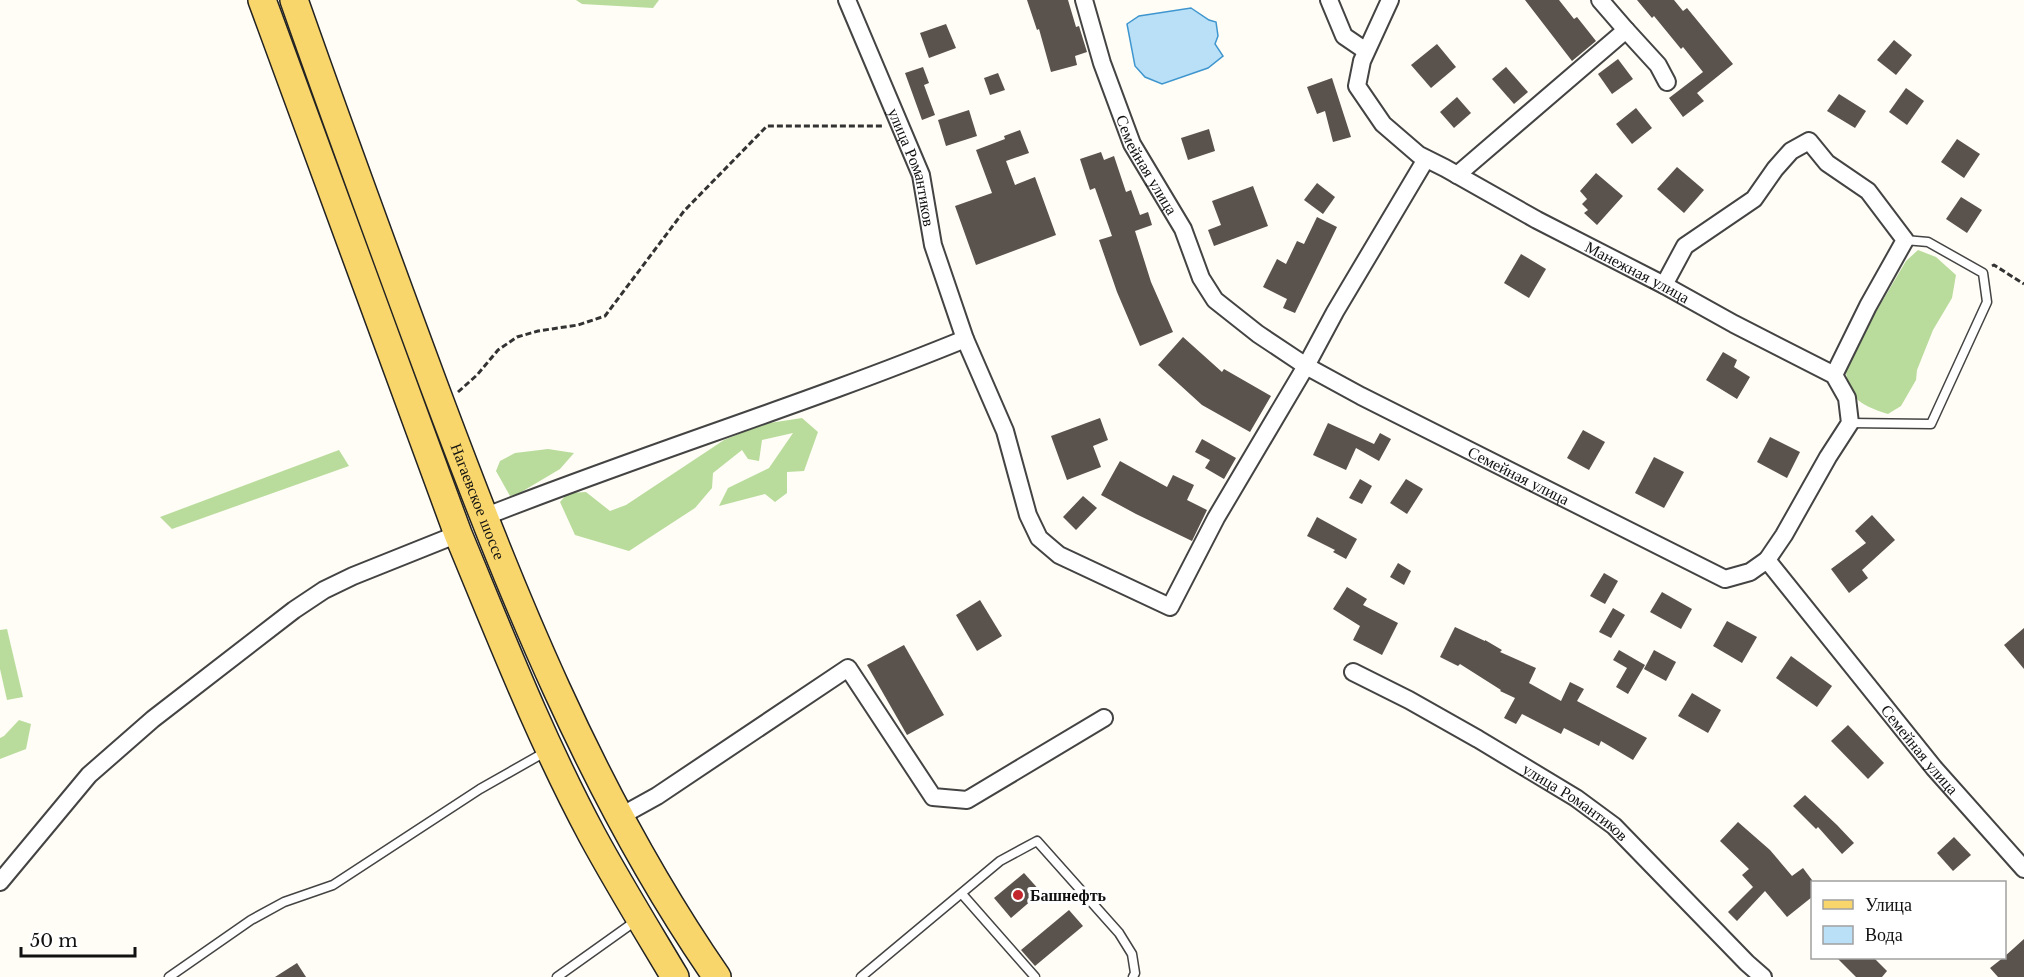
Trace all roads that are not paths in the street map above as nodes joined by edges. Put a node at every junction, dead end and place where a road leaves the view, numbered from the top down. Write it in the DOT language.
graph roads {
  1 [pos="251,0"];
  2 [pos="262,0"];
  3 [pos="294,0"];
  4 [pos="302,0"];
  5 [pos="847,0"];
  6 [pos="1084,0"];
  7 [pos="1329,0"];
  8 [pos="1390,0"];
  9 [pos="1600,0"];
  10 [pos="1626,30"];
  11 [pos="1366,51"];
  12 [pos="1667,82"];
  13 [pos="343,140"];
  14 [pos="1426,159"];
  15 [pos="1457,175"];
  16 [pos="1905,240"];
  17 [pos="1664,285"];
  18 [pos="965,339"];
  19 [pos="1306,366"];
  20 [pos="1834,375"];
  21 [pos="411,405"];
  22 [pos="1850,423"];
  23 [pos="484,517"];
  24 [pos="458,534"];
  25 [pos="1767,560"];
  26 [pos="1353,672"];
  27 [pos="1104,718"];
  28 [pos="550,749"];
  29 [pos="619,816"];
  30 [pos="2024,869"];
  31 [pos="0,882"];
  32 [pos="962,894"];
  33 [pos="640,918"];
  34 [pos="697,949"];
  35 [pos="169,977"];
  36 [pos="557,977"];
  37 [pos="675,977"];
  38 [pos="717,977"];
  39 [pos="728,977"];
  40 [pos="861,977"];
  41 [pos="1035,977"];
  42 [pos="1133,977"];
  43 [pos="1763,977"];
  1 -- 21 [label="main road"];
  2 -- 21 [label="main road, Нагаевское шоссе"];
  3 -- 13 [label="main road, Нагаевское шоссе"];
  4 -- 13 [label="main road"];
  5 -- 18 [label="street, улица Романтиков"];
  6 -- 19 [label="street, Семейная улица"];
  7 -- 11 [label="street"];
  8 -- 11 [label="street, Манежная улица"];
  9 -- 10 [label="street"];
  10 -- 12 [label="street"];
  10 -- 15 [label="street"];
  11 -- 14 [label="street, Манежная улица"];
  13 -- 23 [label="main road, Нагаевское шоссе"];
  14 -- 15 [label="street, Манежная улица"];
  14 -- 19 [label="street"];
  15 -- 17 [label="street, Манежная улица"];
  16 -- 17 [label="street"];
  16 -- 20 [label="street"];
  16 -- 22 [label="lane"];
  17 -- 20 [label="street, Манежная улица"];
  18 -- 19 [label="street, улица Романтиков"];
  18 -- 23 [label="street"];
  19 -- 25 [label="street, Семейная улица"];
  20 -- 22 [label="street"];
  21 -- 24 [label="main road, Нагаевское шоссе"];
  22 -- 25 [label="street"];
  23 -- 29 [label="main road, Нагаевское шоссе"];
  24 -- 28 [label="main road, Нагаевское шоссе"];
  24 -- 31 [label="street"];
  25 -- 30 [label="street, Семейная улица"];
  26 -- 43 [label="street, улица Романтиков"];
  27 -- 29 [label="street"];
  28 -- 33 [label="main road, Нагаевское шоссе"];
  28 -- 35 [label="lane"];
  29 -- 34 [label="main road, Нагаевское шоссе"];
  32 -- 40 [label="lane"];
  32 -- 41 [label="lane"];
  32 -- 42 [label="lane"];
  33 -- 36 [label="lane"];
  33 -- 37 [label="main road, Нагаевское шоссе"];
  34 -- 38 [label="main road, Нагаевское шоссе"];
  34 -- 39 [label="lane"];
}
